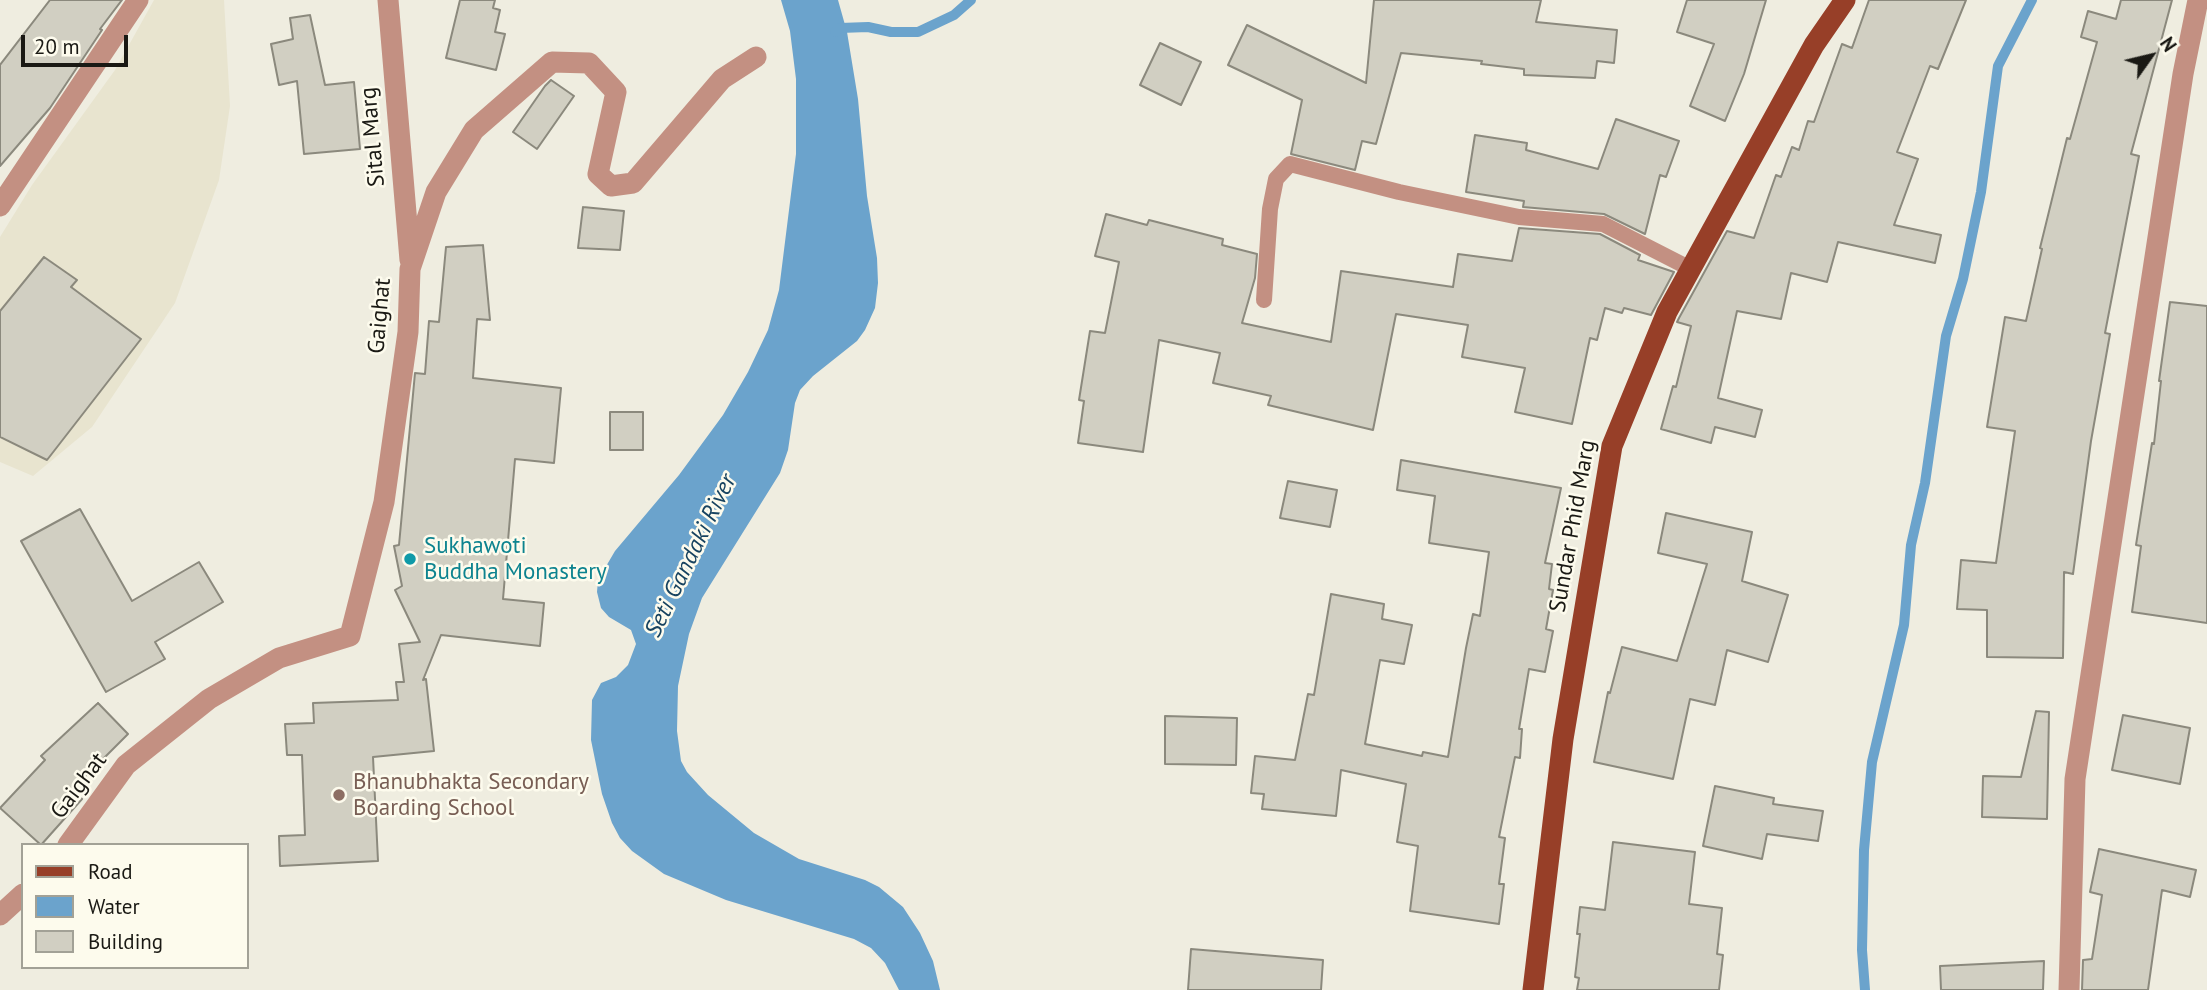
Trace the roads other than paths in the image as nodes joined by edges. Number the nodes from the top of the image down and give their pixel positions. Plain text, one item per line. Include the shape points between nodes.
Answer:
1 (138, 0) edge
2 (388, 0) edge
3 (1845, 0) edge
4 (2198, 0) edge
5 (756, 57) dead end
6 (0, 206) edge
7 (410, 269) junction
8 (1691, 269) junction
9 (1264, 300) dead end
10 (69, 843) edge
11 (21, 896) edge
12 (0, 915) edge
13 (1533, 990) edge
14 (2069, 990) edge

1 - 6 street
2 - 7 street, Sital Marg
3 - 8 main road, Sundar Phid Marg via 1814,45
4 - 14 street via 2075,779
5 - 7 street, Gaighat via 722,79 633,183 611,186 598,173 616,92 589,63 552,62 474,130 436,192
7 - 10 street, Gaighat via 408,332 384,502 350,636 279,658 209,699 127,765
8 - 9 lane via 1603,224 1519,216 1290,164 1276,179 1270,209
8 - 13 main road, Sundar Phid Marg via 1667,312 1612,446 1563,739
11 - 12 street

